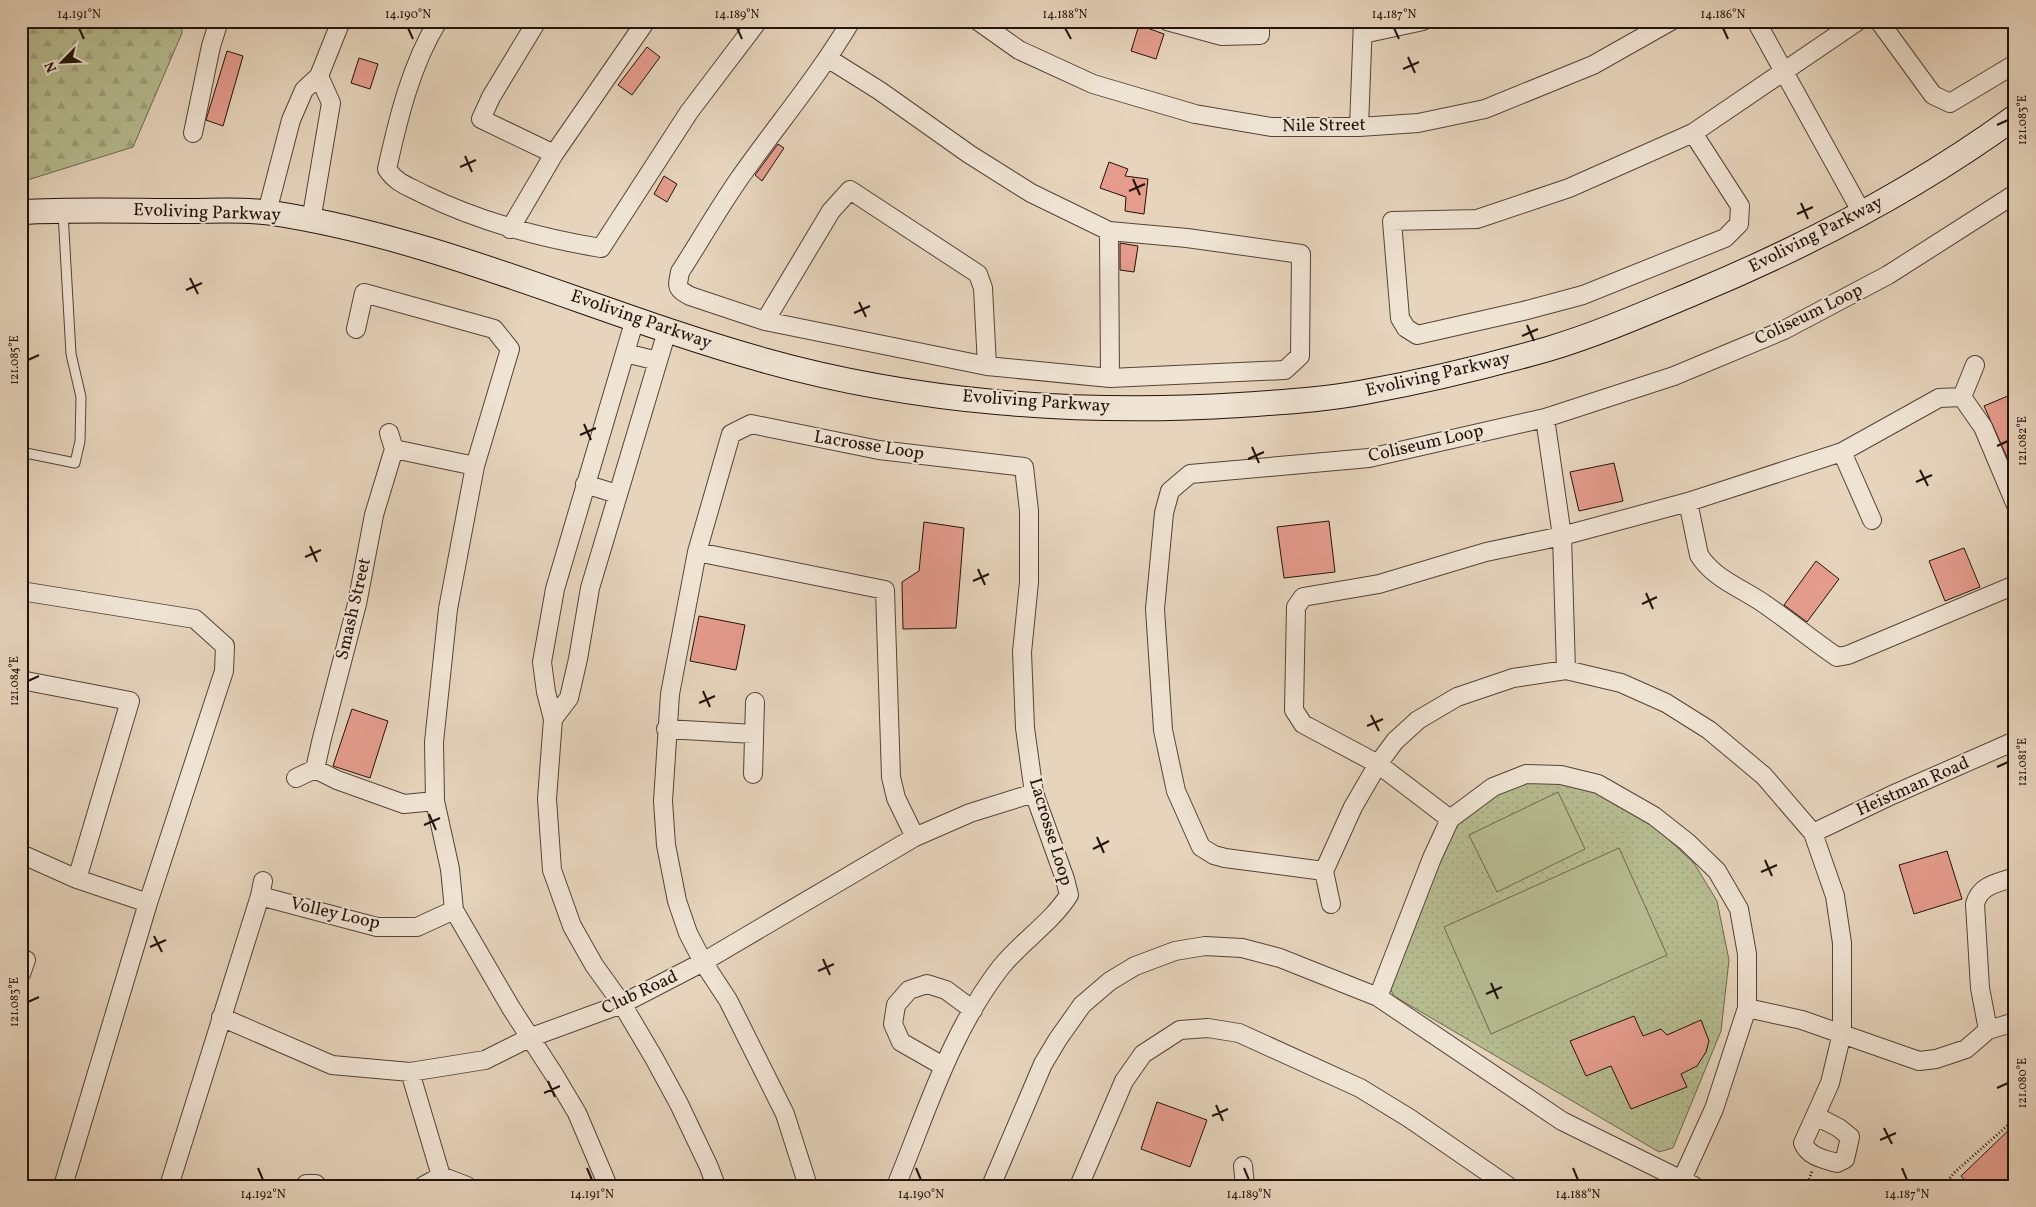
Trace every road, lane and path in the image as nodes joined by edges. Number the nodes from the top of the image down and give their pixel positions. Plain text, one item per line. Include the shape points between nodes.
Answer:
1 (218, 21) edge
2 (342, 21) edge
3 (438, 21) edge
4 (537, 21) edge
5 (646, 21) edge
6 (758, 21) edge
7 (851, 21) edge
8 (978, 21) edge
9 (1167, 21) edge
10 (1260, 21) edge
11 (1423, 21) edge
12 (1672, 21) edge
13 (1756, 21) edge
14 (1858, 21) edge
15 (1879, 21) edge
16 (1363, 28) edge
17 (829, 59) junction
18 (2015, 64) edge
19 (1784, 71) junction
20 (319, 76) junction
21 (2015, 118) edge
22 (1359, 127) junction
23 (193, 133) dead end
24 (1693, 133) junction
25 (554, 154) junction
26 (2015, 194) edge
27 (62, 210) junction
28 (21, 212) edge
29 (267, 212) junction
30 (1862, 213) junction
31 (311, 221) junction
32 (510, 229) junction
33 (1109, 231) junction
34 (635, 319) junction
35 (765, 321) junction
36 (356, 329) dead end
37 (667, 331) junction
38 (625, 353) junction
39 (658, 361) junction
40 (1975, 365) dead end
41 (987, 366) junction
42 (1110, 378) junction
43 (1962, 397) junction
44 (1545, 418) junction
45 (21, 452) edge
46 (1842, 452) junction
47 (476, 466) junction
48 (585, 484) junction
49 (618, 494) junction
50 (1688, 502) junction
51 (2015, 504) edge
52 (1872, 520) dead end
53 (1562, 536) junction
54 (697, 552) junction
55 (2015, 585) edge
56 (21, 590) edge
57 (1566, 670) junction
58 (21, 680) edge
59 (756, 702) dead end
60 (553, 719) junction
61 (666, 729) junction
62 (754, 734) junction
63 (2015, 741) edge
64 (1378, 764) junction
65 (315, 768) junction
66 (753, 774) dead end
67 (296, 778) dead end
68 (1034, 793) junction
69 (435, 801) junction
70 (1450, 819) junction
71 (1813, 834) junction
72 (915, 837) junction
73 (21, 854) edge
74 (1324, 872) junction
75 (2015, 878) edge
76 (77, 879) junction
77 (148, 904) junction
78 (1331, 904) dead end
79 (454, 910) junction
80 (21, 958) edge
81 (703, 962) junction
82 (21, 974) edge
83 (1378, 998) junction
84 (622, 1004) junction
85 (1748, 1008) junction
86 (973, 1010) junction
87 (221, 1017) junction
88 (2015, 1022) edge
89 (1988, 1030) junction
90 (1842, 1033) junction
91 (529, 1038) junction
92 (943, 1066) junction
93 (410, 1072) junction
94 (1816, 1116) dead end
95 (2015, 1119) edge
96 (1243, 1166) dead end
97 (441, 1176) junction
98 (1685, 1184) edge
99 (63, 1186) edge
100 (169, 1186) edge
101 (306, 1186) edge
102 (316, 1186) edge
103 (423, 1186) edge
104 (467, 1186) edge
105 (608, 1186) edge
106 (716, 1186) edge
107 (808, 1186) edge
108 (896, 1186) edge
109 (991, 1186) edge
110 (1080, 1186) edge
111 (1245, 1186) edge
112 (1508, 1186) edge
113 (1943, 1186) edge

1 - 23 street
2 - 20 street
3 - 32 street via 424,43 386,169 393,179 455,210
4 - 25 street via 481,119
5 - 25 street
6 - 32 street via 689,112 602,248
7 - 17 street
8 - 22 street, Nile Street via 1020,50 1093,84 1195,114 1271,127
9 - 10 street via 1222,36 1260,35
11 - 16 street
12 - 22 street, Nile Street via 1593,65 1485,109 1418,122
13 - 19 street
14 - 19 street
15 - 18 street via 1933,95 1950,103
16 - 22 street
17 - 33 street via 1031,193
17 - 35 street via 737,182 680,272 679,290
19 - 24 street
19 - 30 street
20 - 29 street via 304,90 291,120
20 - 31 street via 332,103
21 - 30 street, Evoliving Parkway via 1944,166
24 - 24 street via 1569,188 1476,220 1392,221 1400,318 1406,328 1417,335 1583,295 1725,238 1739,224 1740,206
25 - 32 street
26 - 44 street, Coliseum Loop via 1888,275 1784,330 1674,376
27 - 28 street, Evoliving Parkway
27 - 29 street, Evoliving Parkway
27 - 45 lane via 71,354 80,397 80,441 75,464
29 - 31 street, Evoliving Parkway
30 - 37 street, Evoliving Parkway via 1741,274 1552,348 1432,379 1324,398 1150,409 1018,404 887,388 826,376
31 - 34 street, Evoliving Parkway via 406,242
33 - 42 street
33 - 42 street via 1301,254 1300,356 1286,370
34 - 37 street, Evoliving Parkway
34 - 38 street
35 - 41 street
35 - 41 street via 831,211 850,190 978,274 983,288
36 - 47 street via 364,293 494,329 505,341 510,349
37 - 39 street
38 - 39 street
38 - 48 street
39 - 49 street
40 - 43 street
41 - 42 street
43 - 46 street via 1939,398
43 - 51 street via 1983,427
44 - 53 street
44 - 74 street, Coliseum Loop via 1370,458 1190,474 1170,491 1164,513 1156,608 1163,730 1176,791 1201,847 1214,855
46 - 50 street
46 - 52 street
47 - 65 street, Smash Street via 391,441 357,604
47 - 69 street via 448,609 434,742
48 - 49 street
48 - 60 street via 555,590 542,662
49 - 60 street via 590,588 569,698
50 - 53 street
50 - 55 street via 1703,562 1837,657 1848,656
53 - 57 street
53 - 64 street via 1486,552 1379,584 1303,597 1296,607 1294,710 1303,724
54 - 61 street, Lacrosse Loop
54 - 68 street, Lacrosse Loop via 731,434 751,424 878,450 1024,467 1029,512 1029,582 1022,652
54 - 72 street via 885,590 891,777 896,798
56 - 77 street via 195,619 224,646 224,671
57 - 64 street via 1513,678 1457,697 1418,720
57 - 71 street via 1621,683 1666,703 1709,730 1764,776
58 - 76 street via 130,701
59 - 62 street
60 - 84 street via 548,799 552,870 572,926 594,965
61 - 62 street
61 - 81 street, Lacrosse Loop via 663,801 666,845 677,901
62 - 66 street
63 - 71 street, Heistman Road
64 - 70 street
64 - 74 street via 1353,807
65 - 67 street
65 - 69 street via 337,780 404,804
68 - 72 street, Club Road via 970,813
68 - 86 street, Lacrosse Loop via 1069,895 1059,910 1002,966
69 - 79 street via 450,869
70 - 83 street
70 - 85 street via 1493,787 1526,774 1561,775 1598,784 1654,816 1717,871 1739,909 1748,954
71 - 90 street via 1835,896 1841,934
72 - 81 street, Club Road
73 - 76 street
74 - 78 street
75 - 89 street via 1984,888 1974,904 1980,988
76 - 77 street
77 - 99 street
79 - 87 street, Volley Loop via 417,927 377,927 262,889
79 - 91 street
80 - 82 street via 26,960
81 - 84 street, Club Road
81 - 107 street, Lacrosse Loop via 732,1007 785,1114
83 - 98 street via 1562,1121
83 - 109 street via 1280,958 1242,948 1206,946 1175,951 1135,966 1110,981 1082,1005 1058,1039 1032,1089
84 - 91 street, Club Road
84 - 106 street via 679,1104
85 - 90 street
85 - 98 street
86 - 92 street, Lacrosse Loop
86 - 92 street via 946,990 927,984 909,990 896,1005 893,1024 901,1042
87 - 93 street, Club Road via 332,1065
87 - 100 street, Volley Loop
88 - 89 street
89 - 90 street via 1966,1049 1919,1061
90 - 94 street via 1830,1083
91 - 93 street, Club Road via 485,1060
91 - 105 street via 577,1113
92 - 108 street, Lacrosse Loop
93 - 97 street
95 - 113 path
96 - 111 street
97 - 103 street
97 - 104 street
101 - 102 street
110 - 112 street via 1124,1081 1144,1054 1180,1030 1208,1028 1239,1032 1360,1088

